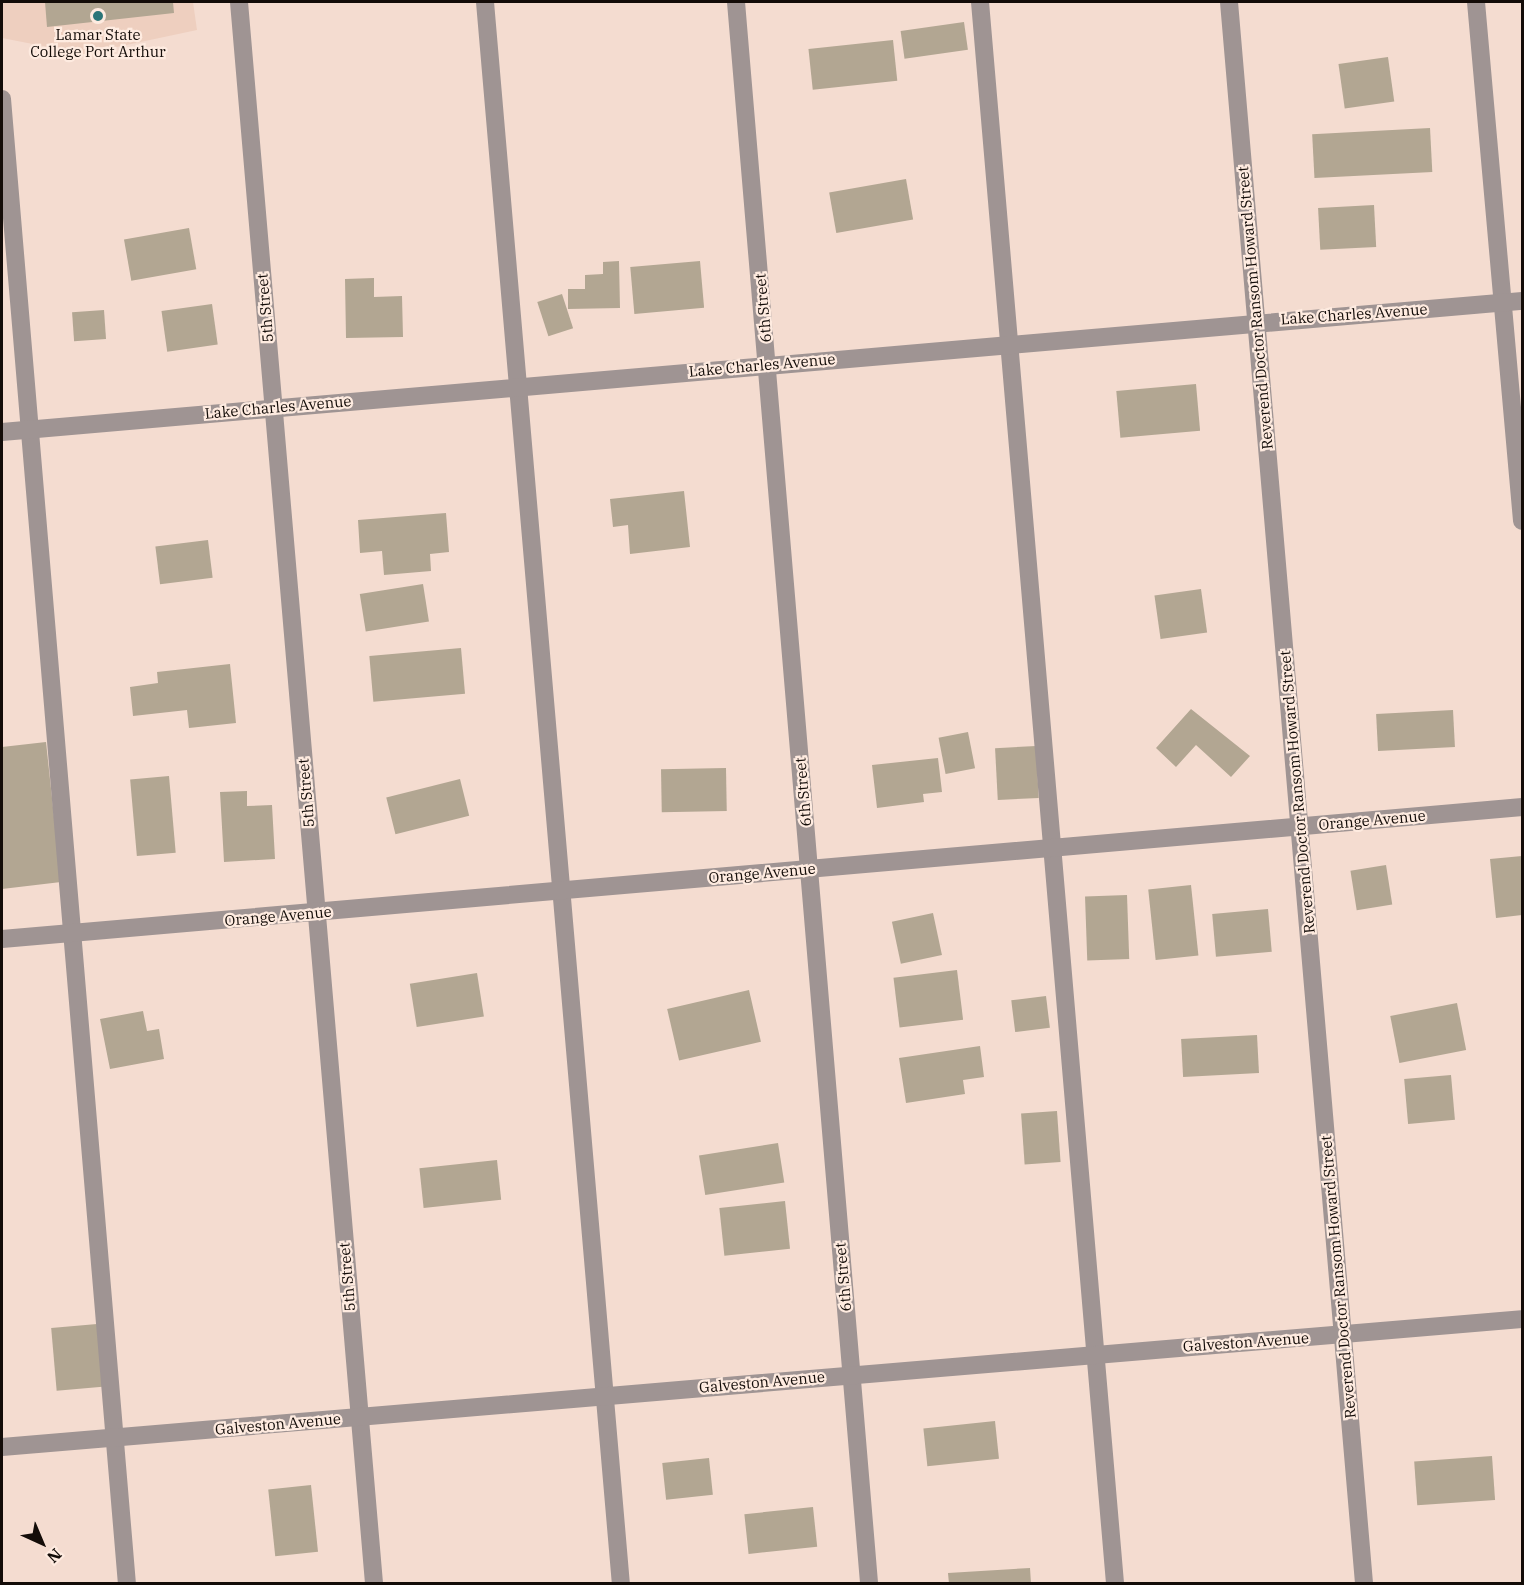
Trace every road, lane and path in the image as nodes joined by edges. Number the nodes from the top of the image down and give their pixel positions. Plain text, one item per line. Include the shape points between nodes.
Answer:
1 (239, 2) edge
2 (486, 2) edge
3 (736, 2) edge
4 (980, 2) edge
5 (1229, 2) edge
6 (1476, 2) edge
7 (2, 99) edge
8 (1522, 301) edge
9 (1503, 303) junction
10 (1256, 322) junction
11 (1011, 343) junction
12 (768, 365) junction
13 (519, 386) junction
14 (274, 407) junction
15 (28, 429) junction
16 (2, 432) edge
17 (1522, 522) edge
18 (1522, 807) edge
19 (1300, 825) junction
20 (1056, 847) junction
21 (809, 868) junction
22 (561, 891) junction
23 (316, 913) junction
24 (72, 933) junction
25 (2, 939) edge
26 (1522, 1319) edge
27 (1343, 1334) junction
28 (1096, 1353) junction
29 (851, 1375) junction
30 (606, 1396) junction
31 (359, 1416) junction
32 (114, 1438) junction
33 (2, 1448) edge
34 (127, 1584) edge
35 (374, 1584) edge
36 (621, 1584) edge
37 (868, 1584) edge
38 (1115, 1584) edge
39 (1364, 1584) edge

1 - 14 street, 5th Street
2 - 13 street
3 - 12 street, 6th Street
4 - 11 street
5 - 10 street, Reverend Doctor Ransom Howard Street
6 - 9 street
7 - 15 street
8 - 9 street, Lake Charles Avenue
9 - 10 street, Lake Charles Avenue
9 - 17 street
10 - 11 street, Lake Charles Avenue
10 - 19 street, Reverend Doctor Ransom Howard Street
11 - 12 street, Lake Charles Avenue
11 - 20 street
12 - 13 street, Lake Charles Avenue
12 - 21 street, 6th Street
13 - 14 street, Lake Charles Avenue
13 - 22 street
14 - 15 street, Lake Charles Avenue
14 - 23 street, 5th Street
15 - 16 street, Lake Charles Avenue
15 - 24 street
18 - 19 street, Orange Avenue
19 - 20 street, Orange Avenue
19 - 27 street, Reverend Doctor Ransom Howard Street
20 - 21 street, Orange Avenue
20 - 28 street
21 - 22 street, Orange Avenue
21 - 29 street, 6th Street
22 - 23 street, Orange Avenue
22 - 30 street
23 - 24 street, Orange Avenue
23 - 31 street, 5th Street
24 - 25 street, Orange Avenue
24 - 32 street
26 - 27 street, Galveston Avenue
27 - 28 street, Galveston Avenue
27 - 39 street, Reverend Doctor Ransom Howard Street
28 - 29 street, Galveston Avenue
28 - 38 street
29 - 30 street, Galveston Avenue
29 - 37 street, 6th Street
30 - 31 street, Galveston Avenue
30 - 36 street
31 - 32 street, Galveston Avenue
31 - 35 street, 5th Street
32 - 33 street, Galveston Avenue
32 - 34 street

